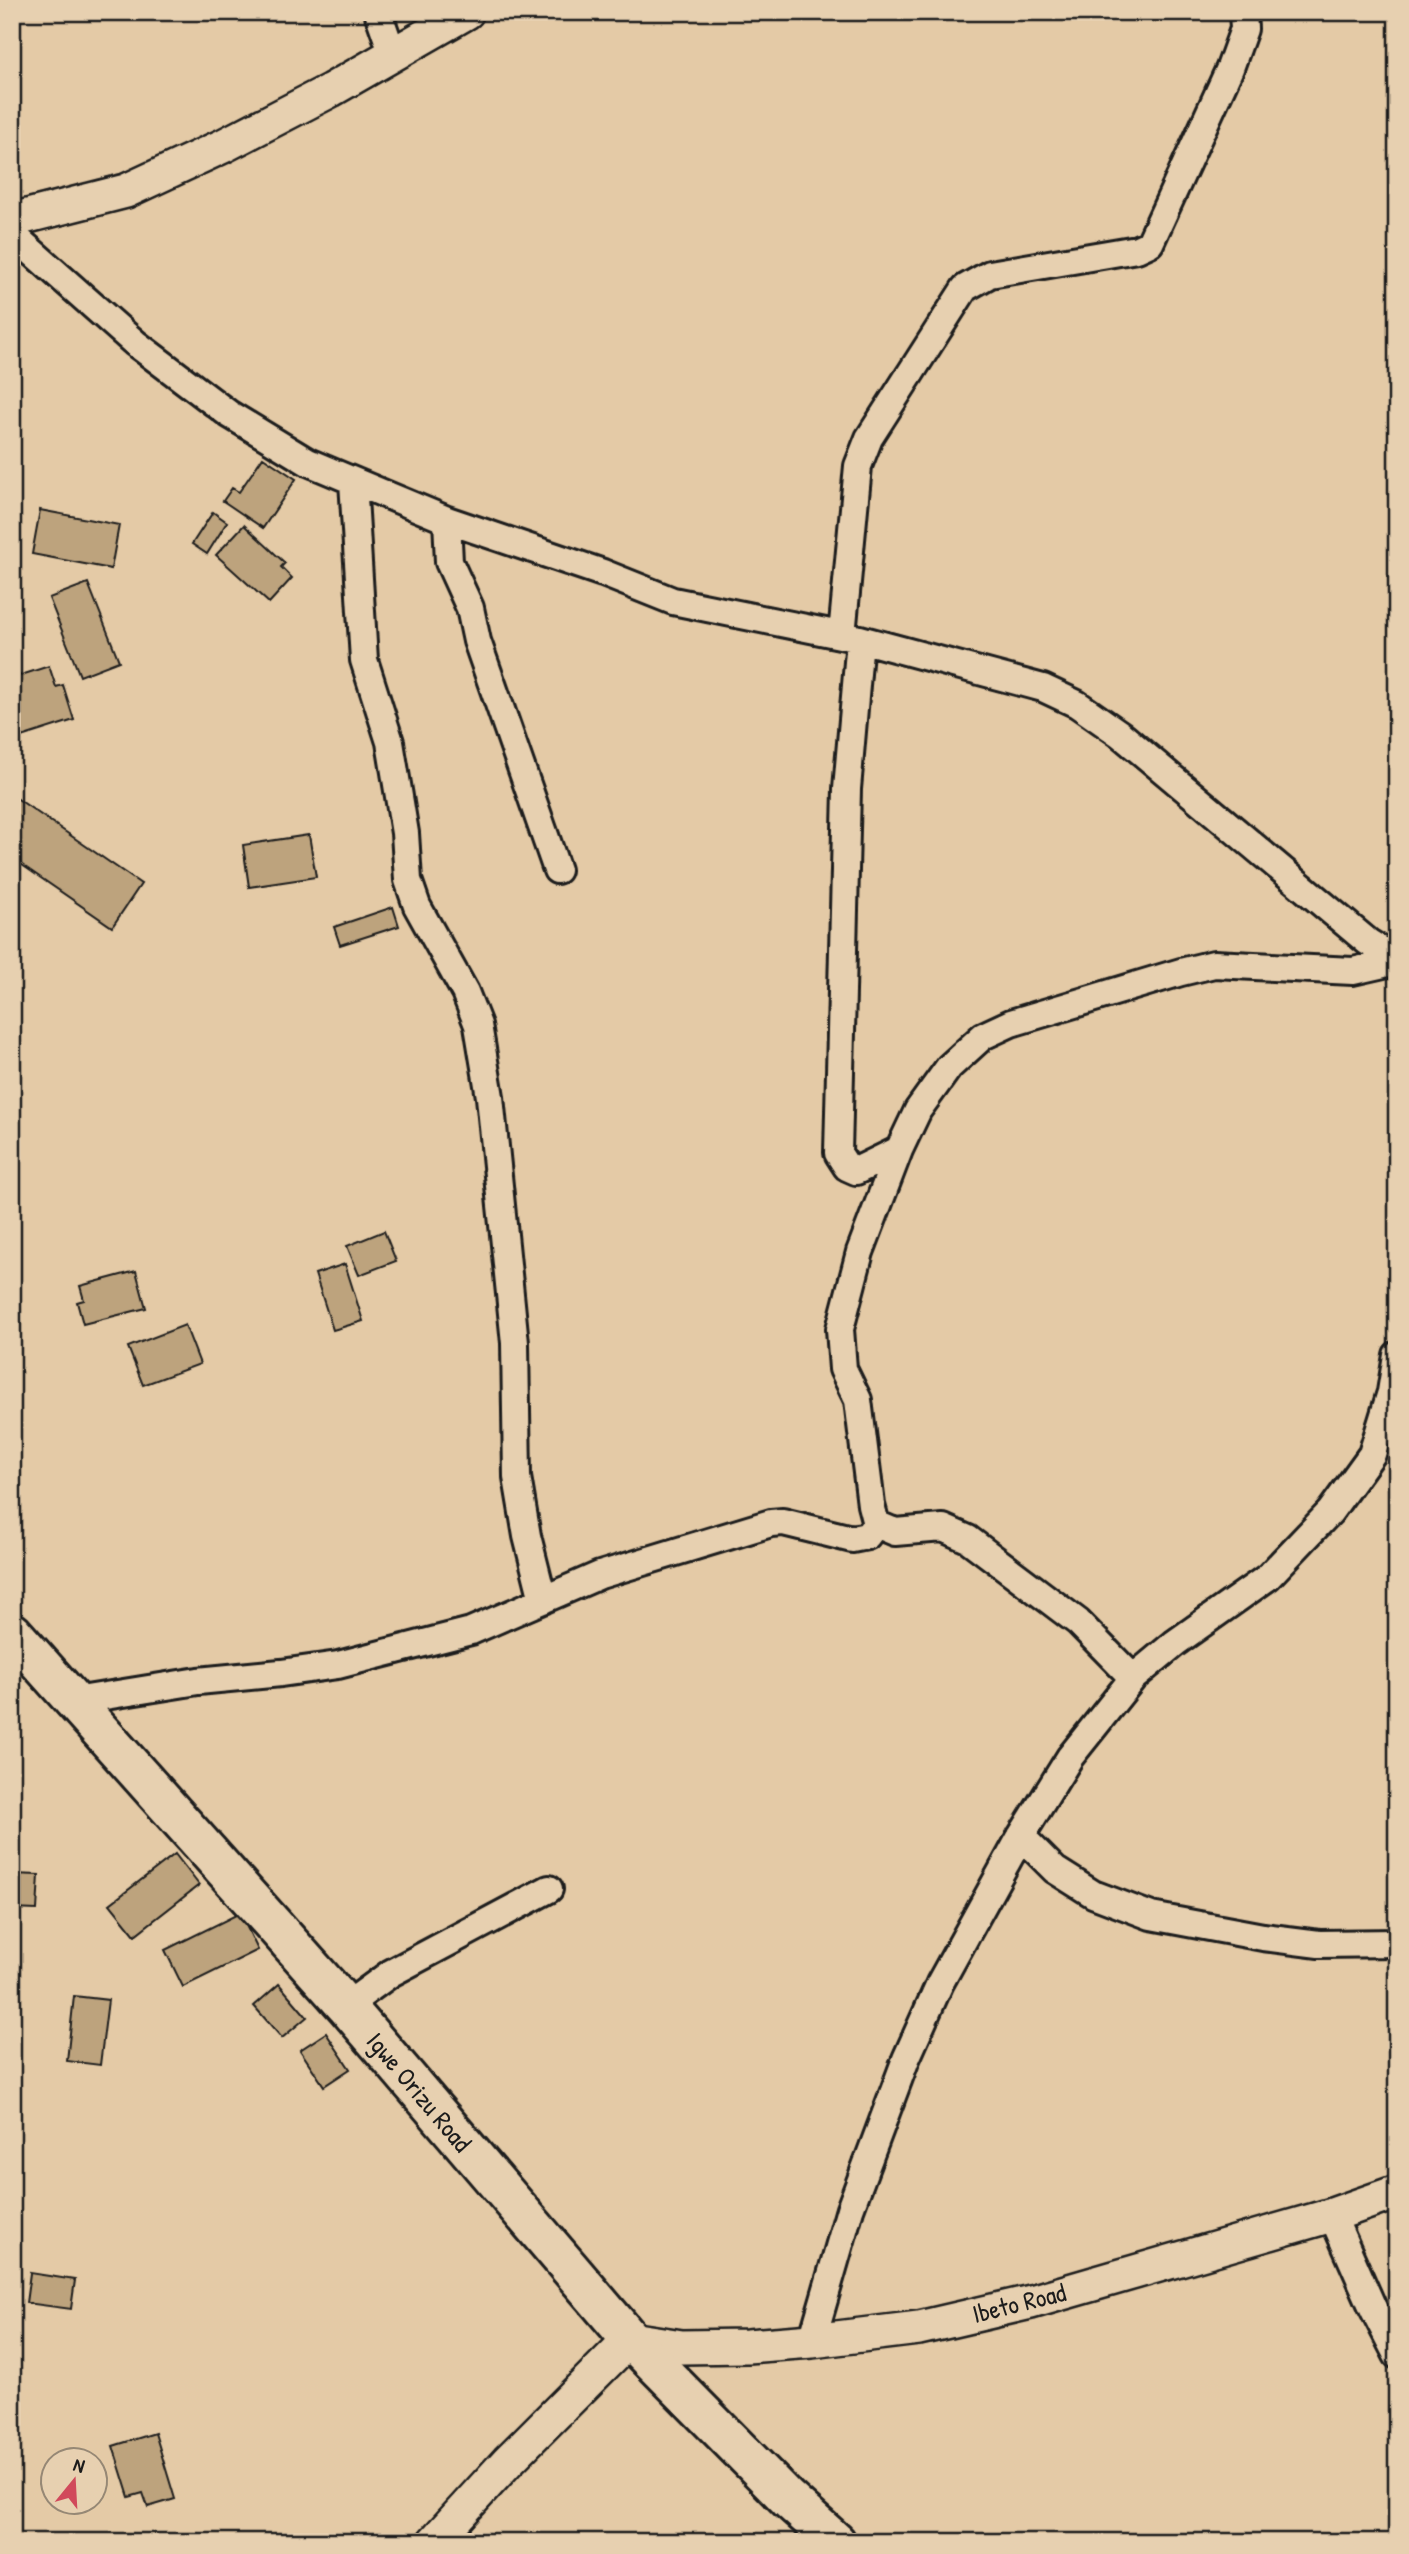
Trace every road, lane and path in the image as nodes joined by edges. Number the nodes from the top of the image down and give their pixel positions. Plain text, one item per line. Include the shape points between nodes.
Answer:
1 (378, 12) edge
2 (467, 12) edge
3 (1243, 12) edge
4 (393, 55) junction
5 (12, 220) edge
6 (12, 234) edge
7 (353, 481) junction
8 (447, 520) junction
9 (851, 637) junction
10 (557, 870) dead end
11 (1397, 960) edge
12 (899, 1150) junction
13 (1397, 1355) edge
14 (876, 1524) junction
15 (543, 1600) junction
16 (12, 1632) edge
17 (1133, 1678) junction
18 (74, 1701) junction
19 (1021, 1836) junction
20 (550, 1889) dead end
21 (1397, 1943) edge
22 (346, 2006) junction
23 (1397, 2192) edge
24 (1332, 2215) junction
25 (630, 2339) junction
26 (812, 2341) junction
27 (1397, 2355) edge
28 (834, 2541) edge
29 (433, 2542) edge

1 - 4 street
2 - 4 street
3 - 9 street via 1244,29 1230,68 1150,243 990,274 965,288 941,323 869,438 858,466
4 - 5 street via 126,191
6 - 7 street via 135,343 229,414 308,462
7 - 8 street
7 - 15 street via 364,660 390,742 408,880 478,1025 490,1097 515,1343 517,1477
8 - 9 street via 673,601
8 - 10 street via 449,562 470,608
9 - 11 street via 1043,688 1077,704 1120,734 1368,943
9 - 12 street via 838,1153 846,1167 856,1171
11 - 12 street via 1353,971 1214,964 1011,1023 984,1035 949,1067 918,1110
12 - 14 street via 860,1252 840,1329 843,1369 858,1400
13 - 17 street via 1372,1454 1331,1512 1268,1577
14 - 15 street via 867,1536 852,1539 771,1523 600,1575
14 - 17 street via 895,1532 943,1528 968,1539 1078,1622
15 - 18 street via 471,1631 338,1665
16 - 18 main road, Igwe Orizu Road
17 - 19 street via 1070,1757
18 - 22 main road, Igwe Orizu Road
19 - 21 street via 1055,1870 1093,1894 1151,1916 1319,1944
19 - 26 street via 940,1983 906,2059 850,2209
20 - 22 street via 391,1973
22 - 25 main road, Igwe Orizu Road
23 - 24 street, Ibeto Road
24 - 26 street, Ibeto Road via 1031,2302 919,2328
24 - 27 street
25 - 26 street, Ibeto Road via 682,2347
25 - 28 main road, Igwe Orizu Road
25 - 29 street

